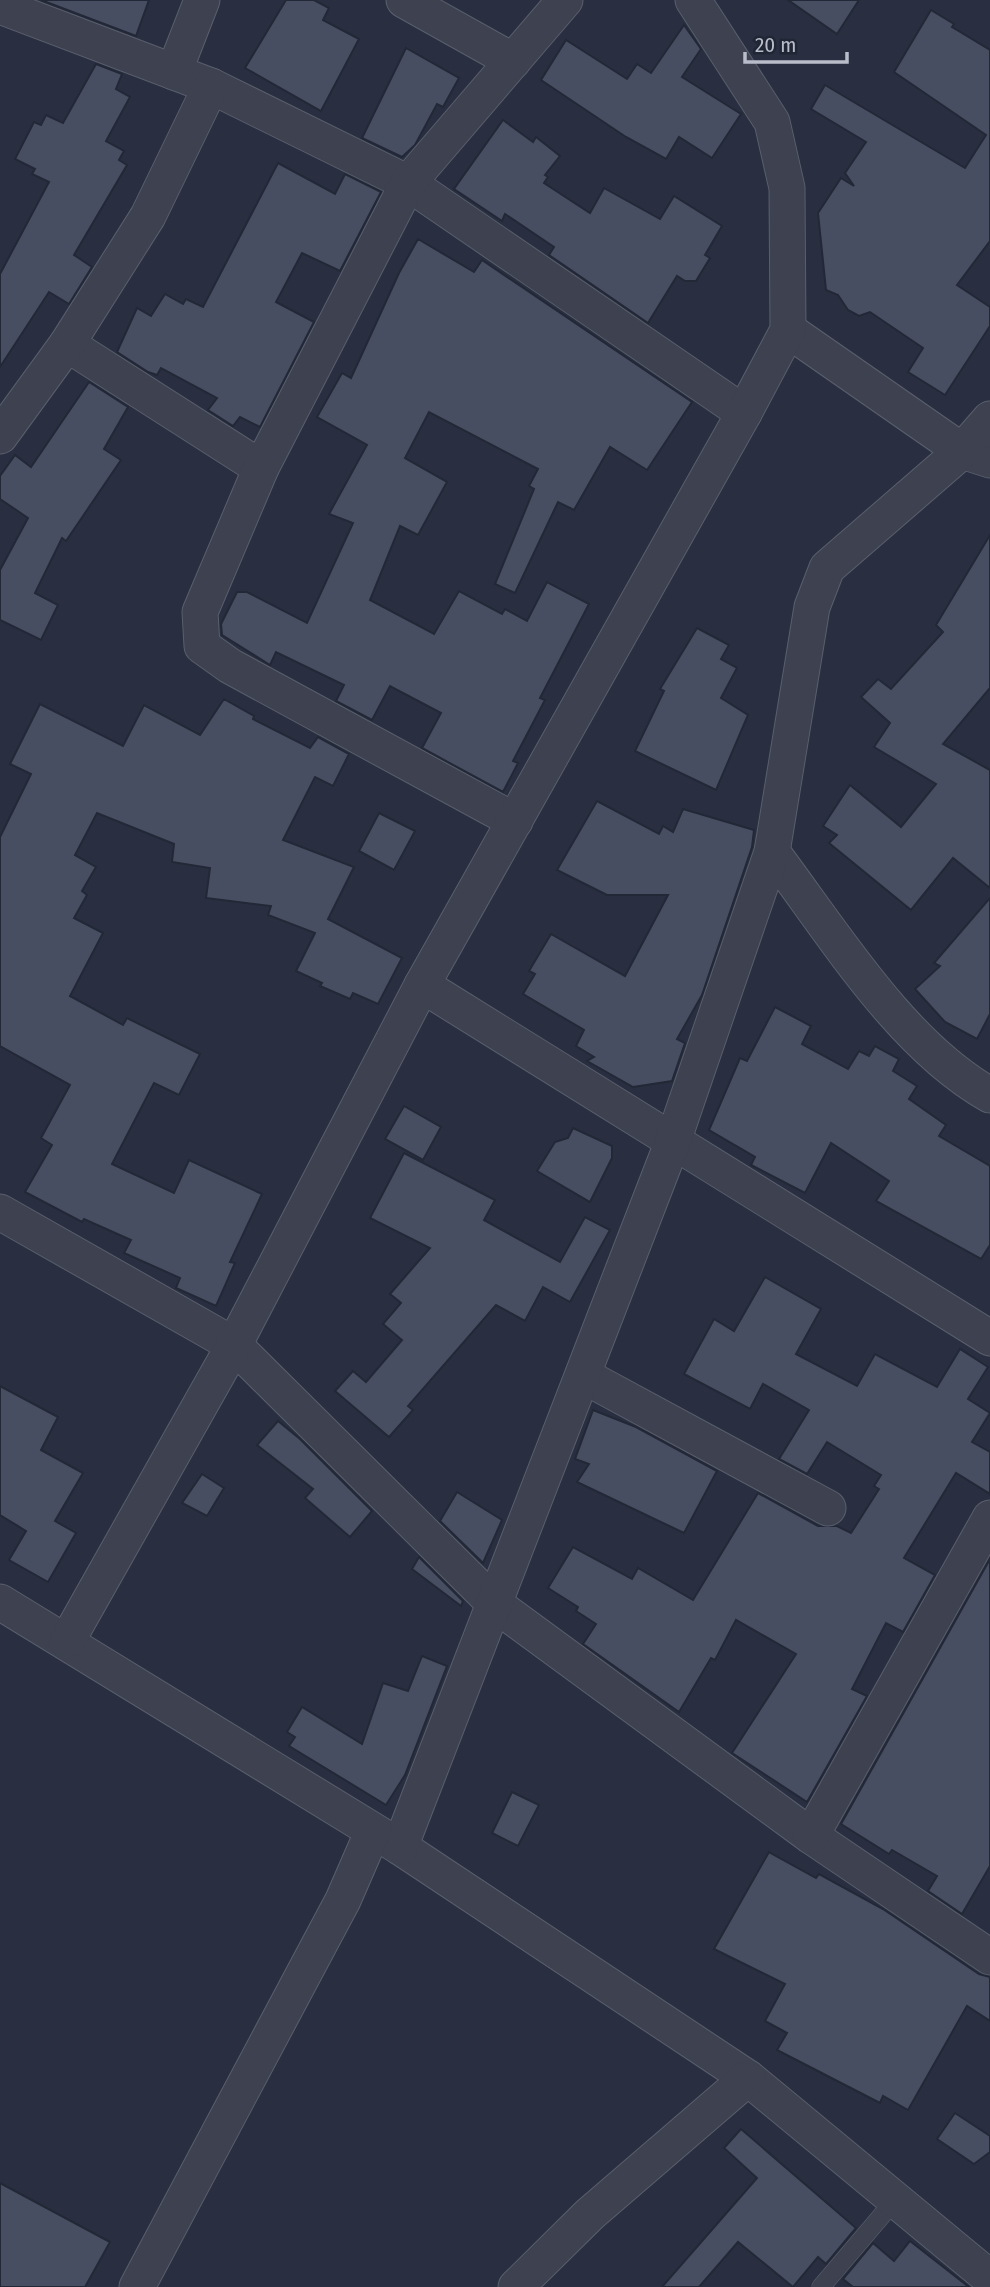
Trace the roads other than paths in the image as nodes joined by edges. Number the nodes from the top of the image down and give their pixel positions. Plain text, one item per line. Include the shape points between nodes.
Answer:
1 (202, 0) edge
2 (404, 0) edge
3 (565, 0) edge
4 (693, 0) edge
5 (0, 6) edge
6 (513, 61) junction
7 (174, 72) junction
8 (211, 86) junction
9 (408, 183) junction
10 (788, 330) junction
11 (66, 344) junction
12 (744, 413) junction
13 (990, 419) edge
14 (0, 436) edge
15 (976, 456) edge
16 (261, 468) junction
17 (515, 821) junction
18 (772, 852) junction
19 (422, 985) junction
20 (987, 1085) edge
21 (673, 1141) junction
22 (0, 1212) edge
23 (990, 1338) edge
24 (234, 1345) junction
25 (584, 1376) junction
26 (828, 1508) dead end
27 (990, 1518) edge
28 (0, 1602) edge
29 (496, 1605) junction
30 (67, 1641) junction
31 (811, 1836) junction
32 (386, 1839) junction
33 (990, 1957) edge
34 (748, 2078) junction
35 (895, 2200) junction
36 (990, 2278) edge
37 (137, 2287) edge
38 (516, 2287) edge
39 (821, 2287) edge

1 - 7 street
2 - 6 street
3 - 6 street
4 - 10 street via 772,122 787,188
5 - 7 street
6 - 9 street
7 - 8 street
8 - 9 street
8 - 11 street via 148,216
9 - 12 street
9 - 16 street
10 - 12 street
10 - 15 street
11 - 14 street
11 - 16 street
12 - 17 street
13 - 15 street
15 - 18 street via 827,568 812,607
16 - 17 street via 200,612 202,646 230,666
17 - 19 street
18 - 20 street via 898,1018 935,1055
18 - 21 street
19 - 21 street
19 - 24 street
21 - 23 street
21 - 25 street
22 - 24 street
24 - 29 street
24 - 30 street
25 - 26 street
25 - 29 street
27 - 31 street
28 - 30 street
29 - 31 street
29 - 32 street
30 - 32 street
31 - 33 street
32 - 34 street
32 - 37 street via 344,1900
34 - 35 street
34 - 38 street via 590,2214
35 - 36 street
35 - 39 lane

